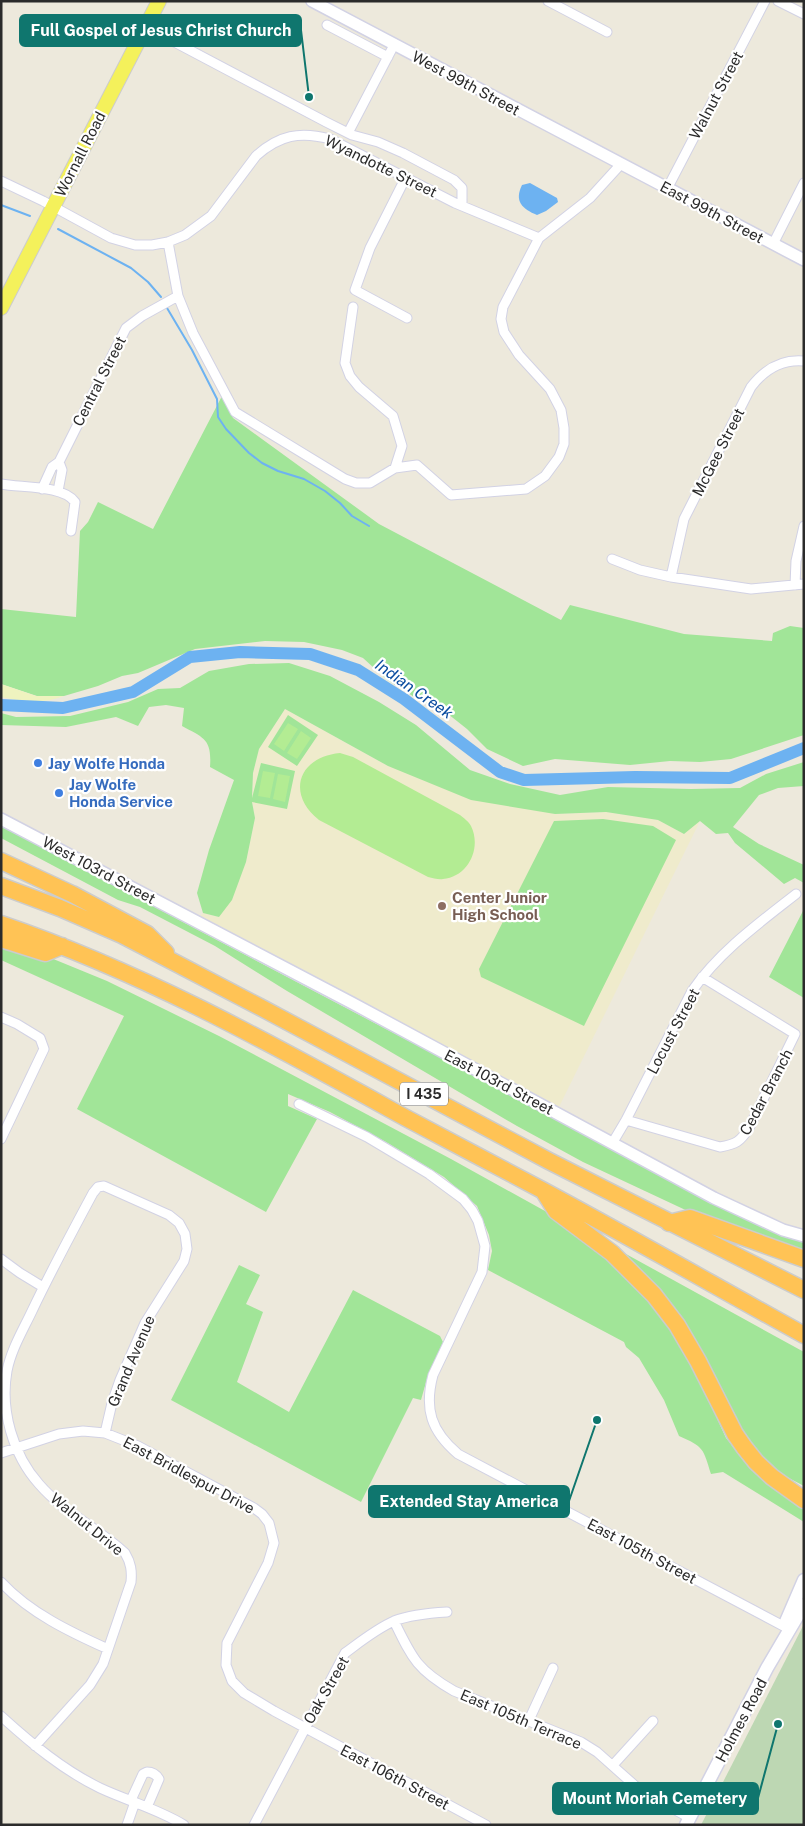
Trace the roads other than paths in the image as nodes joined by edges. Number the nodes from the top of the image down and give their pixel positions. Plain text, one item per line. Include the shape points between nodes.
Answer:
1 (159, 1) edge
2 (312, 1) edge
3 (548, 1) edge
4 (765, 1) edge
5 (778, 1) edge
6 (804, 14) edge
7 (327, 25) dead end
8 (146, 27) junction
9 (607, 32) dead end
10 (394, 45) junction
11 (388, 57) junction
12 (348, 133) junction
13 (618, 168) junction
14 (406, 177) junction
15 (1, 181) edge
16 (804, 184) edge
17 (667, 189) junction
18 (462, 205) junction
19 (53, 206) junction
20 (539, 238) junction
21 (168, 242) junction
22 (773, 244) junction
23 (804, 260) edge
24 (178, 296) junction
25 (3, 301) edge
26 (354, 307) dead end
27 (407, 318) dead end
28 (804, 361) edge
29 (59, 462) junction
30 (396, 468) junction
31 (1, 484) edge
32 (42, 490) junction
33 (58, 491) junction
34 (804, 526) edge
35 (71, 531) dead end
36 (612, 559) dead end
37 (671, 576) junction
38 (799, 584) edge
39 (1, 819) edge
40 (1, 860) edge
41 (1, 886) edge
42 (796, 894) dead end
43 (197, 922) joint
44 (1, 924) edge
45 (1, 938) edge
46 (62, 946) junction
47 (178, 965) junction
48 (702, 977) junction
49 (1, 1017) edge
50 (299, 1104) dead end
51 (626, 1120) junction
52 (1, 1139) edge
53 (613, 1142) junction
54 (542, 1190) junction
55 (669, 1223) junction
56 (804, 1236) edge
57 (186, 1239) joint
58 (804, 1259) edge
59 (1, 1260) edge
60 (43, 1287) junction
61 (804, 1290) edge
62 (804, 1335) edge
63 (105, 1433) junction
64 (16, 1447) junction
65 (1, 1453) edge
66 (797, 1492) edge
67 (804, 1500) edge
68 (804, 1580) edge
69 (1, 1582) edge
70 (804, 1605) edge
71 (447, 1612) dead end
72 (394, 1621) junction
73 (787, 1627) junction
74 (108, 1649) junction
75 (553, 1668) dead end
76 (1, 1716) edge
77 (530, 1720) junction
78 (653, 1721) dead end
79 (304, 1728) junction
80 (35, 1746) junction
81 (613, 1765) junction
82 (133, 1801) junction
83 (147, 1807) junction
84 (688, 1822) edge
85 (127, 1825) edge
86 (184, 1825) edge
87 (254, 1825) edge
88 (486, 1825) edge

1 - 8 main road, Wornall Road
2 - 10 street, West 99th Street
3 - 9 street
4 - 17 street, Walnut Street
5 - 6 street
7 - 11 street
8 - 12 street
8 - 19 main road, Wornall Road
10 - 11 street
10 - 13 street, West 99th Street
11 - 12 street
12 - 18 street via 403,153 454,180 462,188
13 - 17 street, East 99th Street
13 - 20 street via 590,198
14 - 18 street, Wyandotte Street
14 - 21 street, Wyandotte Street via 330,139 312,134 291,136 256,156 211,216
14 - 27 street via 370,248 355,290
15 - 19 street
16 - 22 street
17 - 22 street, East 99th Street
18 - 20 street, Wyandotte Street
19 - 21 street via 111,238 135,245
19 - 25 main road, Wornall Road
20 - 30 street via 503,307 501,319 504,332 520,356 550,389 561,410 564,444 559,457 546,476 526,489 451,495 417,465
21 - 24 street
22 - 23 street, East 99th Street
24 - 29 street, Central Street via 126,328
24 - 30 street via 235,412 356,483 370,483
26 - 30 street via 345,363 359,387 393,416 402,446
28 - 37 street, McGee Street via 774,366 751,387 684,520
29 - 32 street, Central Street via 52,467
29 - 33 street, Central Street via 62,470
31 - 32 street
32 - 33 street
33 - 35 street via 71,496 75,502
34 - 38 street via 796,561
36 - 37 street via 640,570
37 - 38 street via 751,588
39 - 43 street, West 103rd Street
40 - 47 highway via 147,934
41 - 47 highway, I 435 via 91,921
42 - 48 street, Locust Street via 716,961
43 - 53 street, East 103rd Street
44 - 46 highway, I 435
45 - 46 highway via 44,953
46 - 54 highway, I 435 via 165,992
47 - 55 highway, I 435
48 - 51 street, Locust Street
48 - 51 street, Cedar Branch via 795,1034 749,1128 734,1145 720,1147
49 - 52 street via 40,1038 44,1049
50 - 73 street, East 105th Street via 367,1137 429,1174 458,1195 478,1221 484,1260 478,1282 432,1375 429,1389 432,1421 447,1444 458,1454
51 - 53 street, Locust Street
53 - 56 street, East 103rd Street via 714,1198 783,1230
54 - 62 highway, I 435
54 - 66 highway via 556,1211 612,1253 654,1295 677,1325 744,1447 772,1477
55 - 58 highway via 690,1218
55 - 61 highway, I 435
57 - 60 street, Walnut Drive via 179,1223 169,1215 109,1187 100,1186 93,1193
57 - 63 street, Grand Avenue via 184,1261 145,1323 117,1388
59 - 60 street
60 - 64 street, Walnut Drive via 6,1372 6,1412
63 - 64 street, East Bridlespur Drive via 59,1434
63 - 79 street, East Bridlespur Drive via 138,1446 262,1514 274,1543 268,1562 227,1643 226,1665 232,1681 244,1693
64 - 65 street, East Bridlespur Drive
64 - 74 street, Walnut Drive via 24,1464 56,1502 119,1548 129,1560 131,1582
66 - 67 highway
68 - 73 main road, Holmes Road
69 - 74 street via 30,1606 72,1633
70 - 73 main road, Holmes Road
71 - 72 street, Oak Street
72 - 77 street, East 105th Terrace via 410,1655 435,1680 454,1691
72 - 79 street, Oak Street via 345,1654
73 - 84 main road, Holmes Road
74 - 80 street, Walnut Drive via 90,1685
75 - 77 street
76 - 80 street
77 - 81 street, East 105th Terrace via 580,1742
78 - 81 street
79 - 87 street, Oak Street
79 - 88 street, East 106th Street
80 - 82 street via 61,1766 100,1788
81 - 84 street, East 105th Terrace via 641,1791
82 - 83 street
82 - 83 street via 143,1774 151,1772 159,1779
82 - 85 street
83 - 86 street

